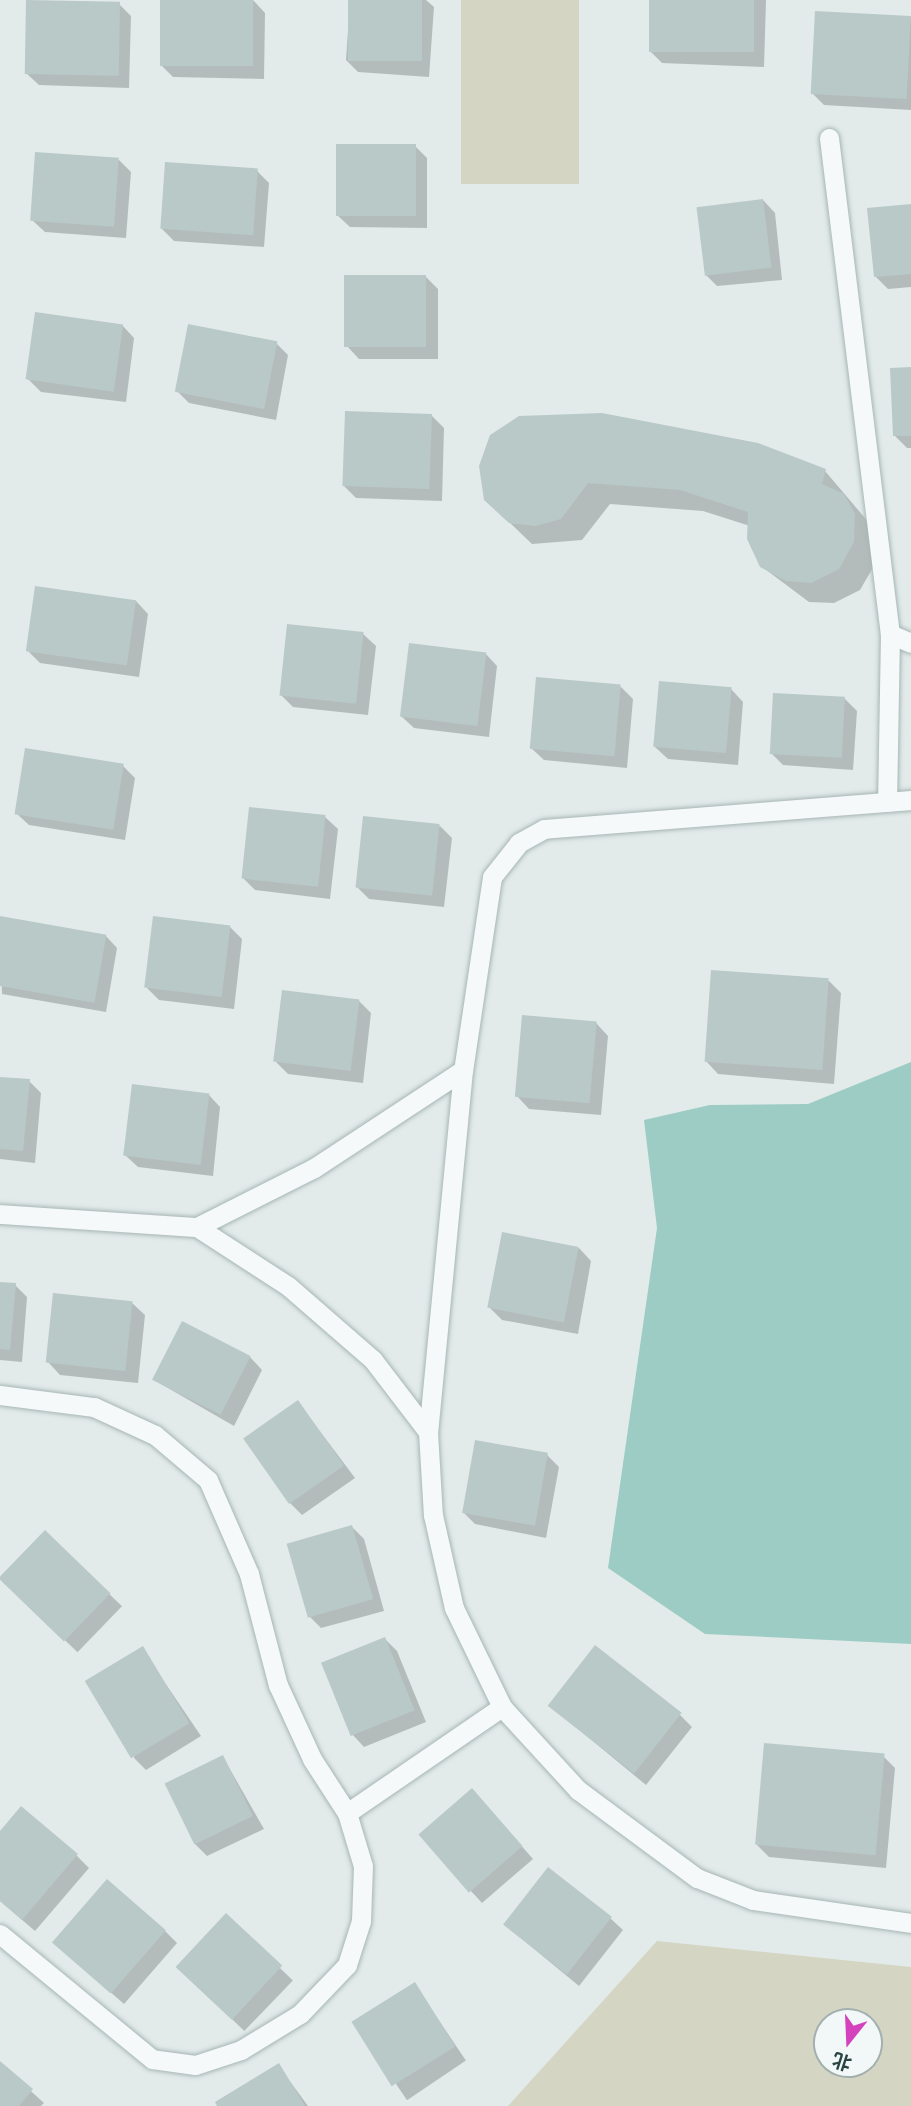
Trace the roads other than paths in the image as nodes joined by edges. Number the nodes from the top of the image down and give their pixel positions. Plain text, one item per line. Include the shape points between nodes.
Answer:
1 (829, 138) dead end
2 (890, 634) junction
3 (911, 643) edge
4 (911, 800) edge
5 (887, 802) junction
6 (463, 1070) junction
7 (0, 1214) edge
8 (197, 1227) junction
9 (0, 1395) edge
10 (428, 1432) junction
11 (502, 1707) junction
12 (347, 1813) junction
13 (911, 1923) edge
14 (0, 1934) edge

1 - 2 lane
2 - 3 lane
2 - 5 lane
4 - 5 lane
5 - 6 lane via 544,829 519,844 492,877
6 - 8 lane via 314,1168
6 - 10 lane
7 - 8 lane
8 - 10 lane via 288,1286 373,1360
9 - 12 lane via 94,1407 155,1435 208,1480 249,1574 278,1685 312,1759
10 - 11 lane via 433,1515 454,1608
11 - 12 lane
11 - 13 lane via 578,1790 697,1878 753,1900
12 - 14 lane via 363,1866 362,1922 347,1965 300,2014 241,2050 195,2065 152,2059

